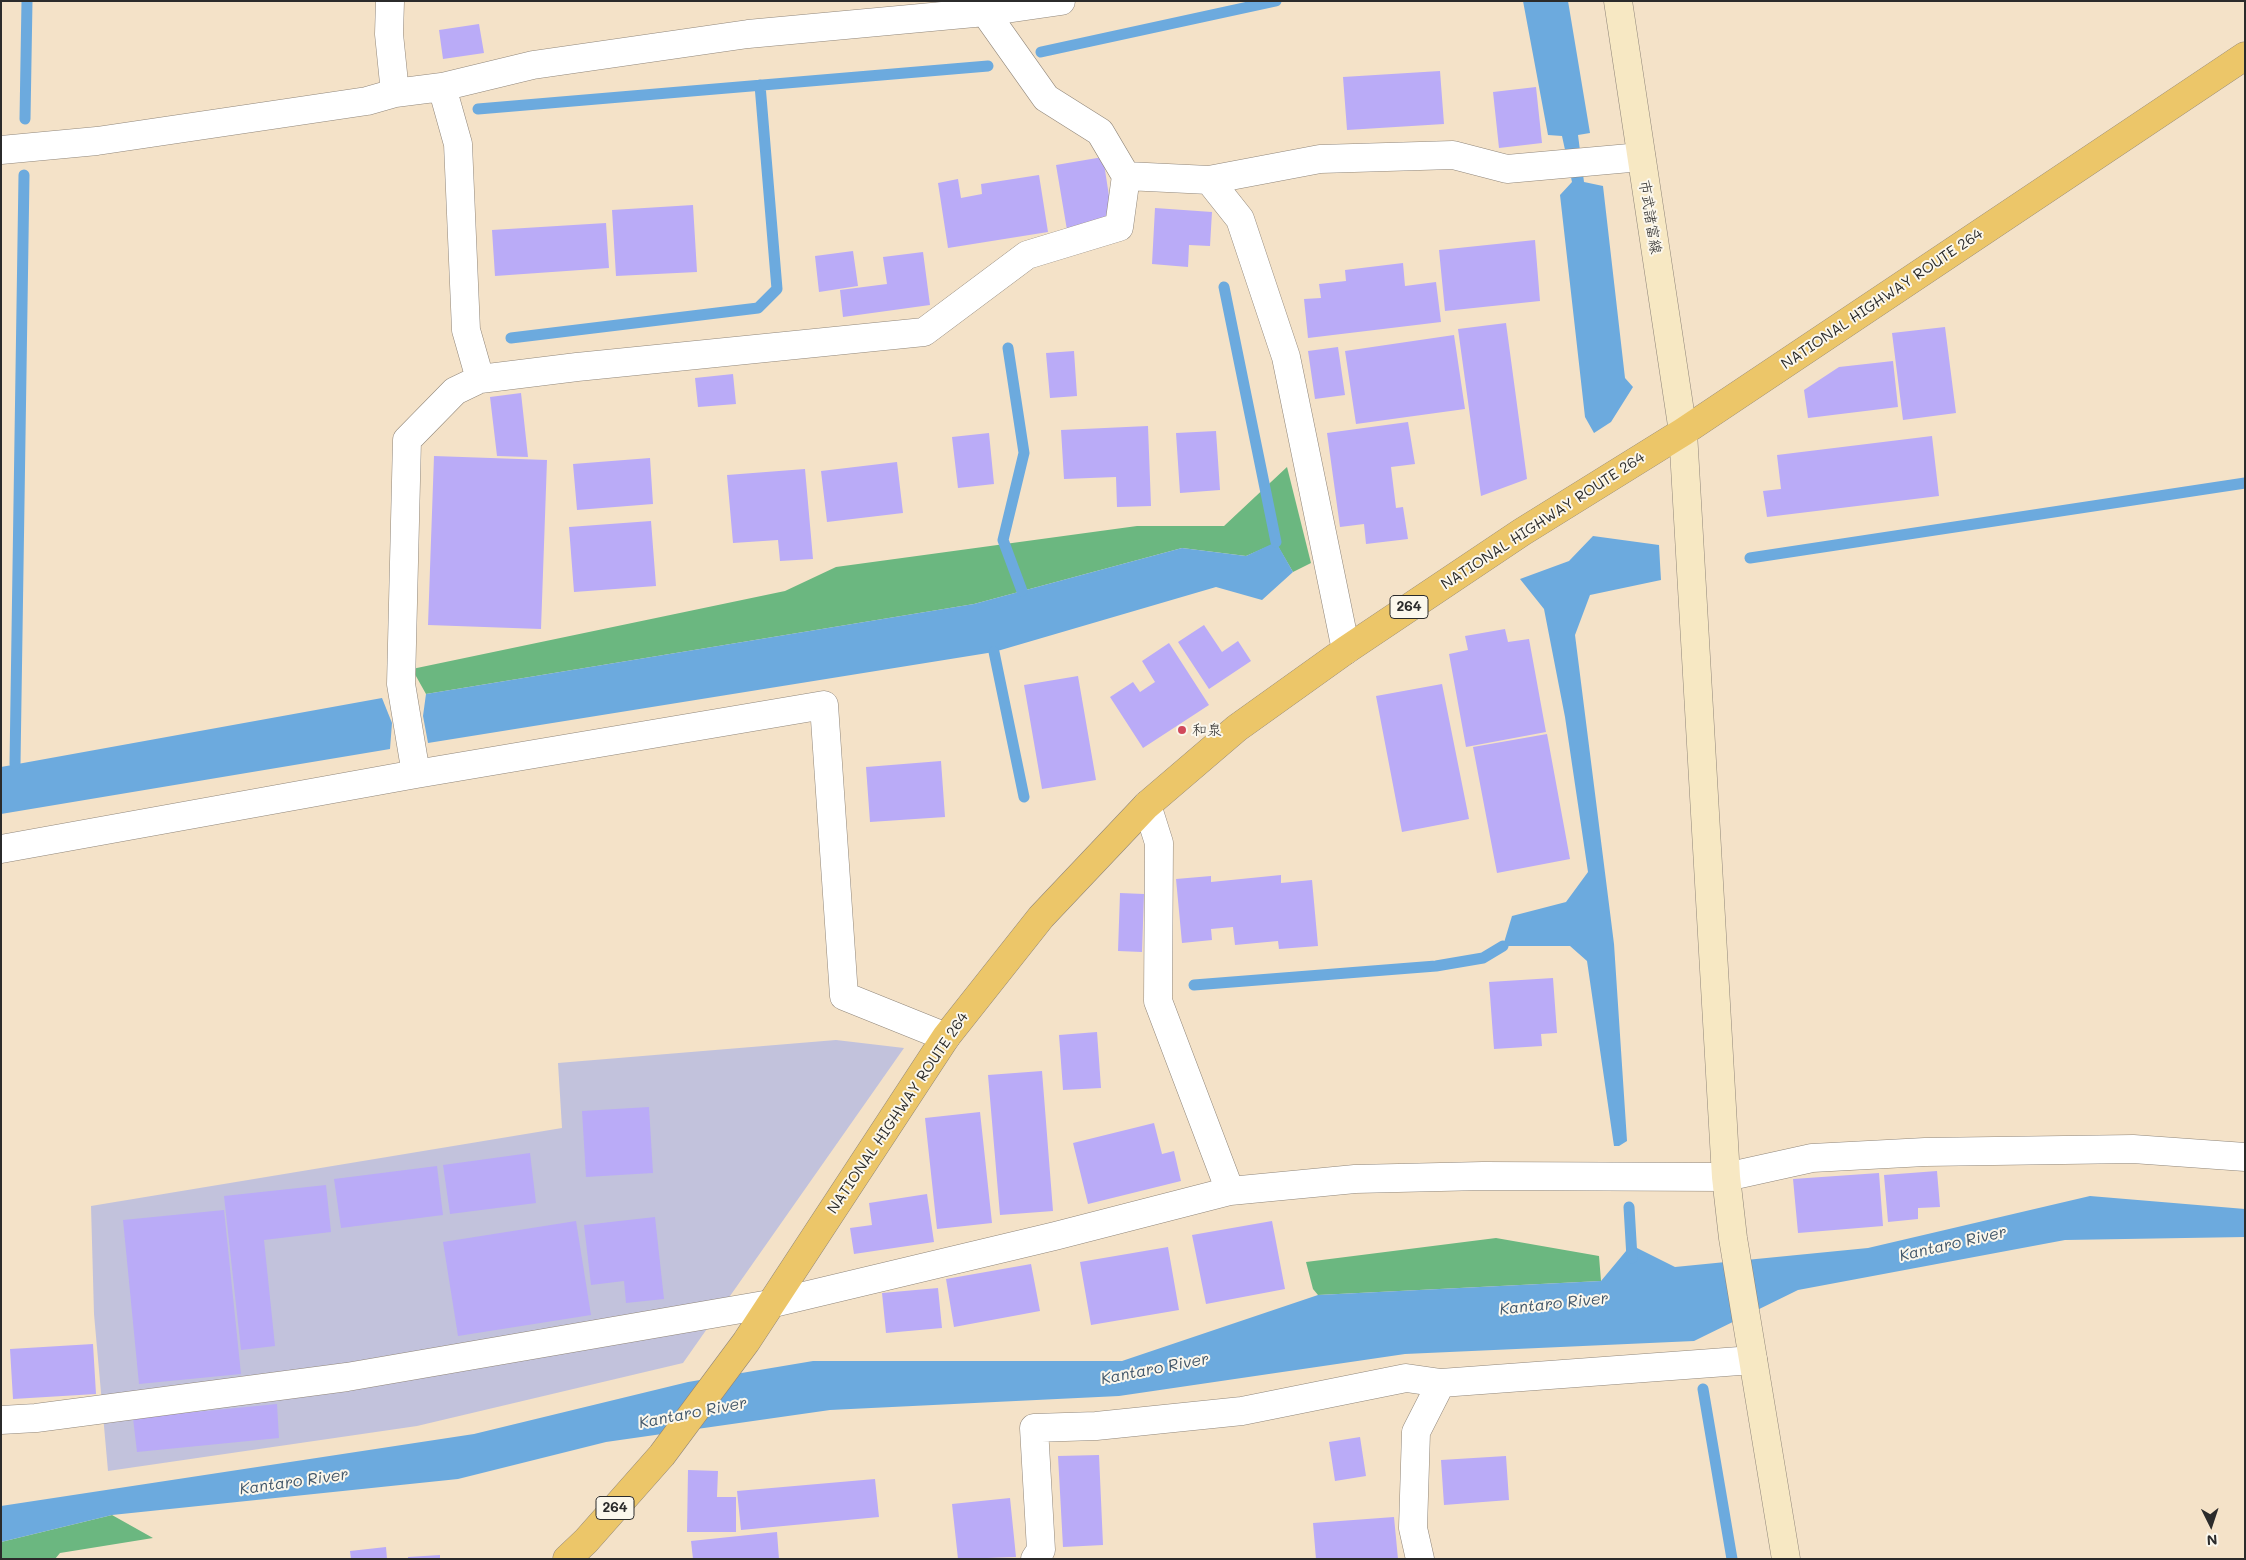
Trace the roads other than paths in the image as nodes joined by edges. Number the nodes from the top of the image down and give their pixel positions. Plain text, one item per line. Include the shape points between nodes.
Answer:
1 (390, 1) edge
2 (1061, 1) edge
3 (1618, 1) edge
4 (985, 12) junction
5 (2245, 56) edge
6 (442, 87) junction
7 (395, 93) junction
8 (1, 150) edge
9 (1641, 157) junction
10 (1126, 176) junction
11 (1209, 180) junction
12 (480, 379) junction
13 (1684, 432) junction
14 (1346, 650) junction
15 (416, 774) junction
16 (1148, 805) junction
17 (1, 849) edge
18 (946, 1036) junction
19 (2245, 1157) edge
20 (1726, 1177) junction
21 (1230, 1190) junction
22 (770, 1304) junction
23 (1751, 1348) junction
24 (1441, 1383) junction
25 (1, 1420) edge
26 (567, 1559) edge
27 (1035, 1559) edge
28 (1420, 1559) edge
29 (1786, 1559) edge

1 - 7 street via 389,34
2 - 4 street
3 - 9 street, 市武諸富線
4 - 6 street via 748,34 532,65
4 - 10 street via 1046,98 1100,132
5 - 13 highway, NATIONAL HIGHWAY ROUTE 264 / 264
6 - 7 street
6 - 12 street via 458,144 466,330
7 - 8 street via 367,101 97,141
9 - 11 street via 1507,169 1453,155 1320,159
9 - 13 street, 市武諸富線
10 - 11 street
10 - 12 street via 1119,227 1027,255 924,332
11 - 14 street via 1240,219 1286,357
12 - 15 street via 455,391 407,440 401,684
13 - 14 highway, NATIONAL HIGHWAY ROUTE 264 / 264 via 1522,532
13 - 20 street, 市武諸富線
14 - 16 highway, NATIONAL HIGHWAY ROUTE 264 / 264 via 1237,728
15 - 17 street
15 - 18 street via 824,705 844,996
16 - 18 highway, NATIONAL HIGHWAY ROUTE 264 / 264 via 1041,917
16 - 21 street via 1159,843 1158,1001
18 - 22 highway, NATIONAL HIGHWAY ROUTE 264 / 264
19 - 20 street via 2133,1149 1925,1152 1812,1158
20 - 21 street via 1355,1178
20 - 23 street, 市武諸富線
21 - 22 street via 1055,1236
22 - 25 street via 347,1378
22 - 26 highway, NATIONAL HIGHWAY ROUTE 264 / 264 via 746,1342 662,1455
23 - 24 street
23 - 29 street, 市武諸富線
24 - 27 street via 1406,1378 1242,1411 1096,1426 1034,1428 1041,1550
24 - 28 street via 1416,1432 1413,1528

